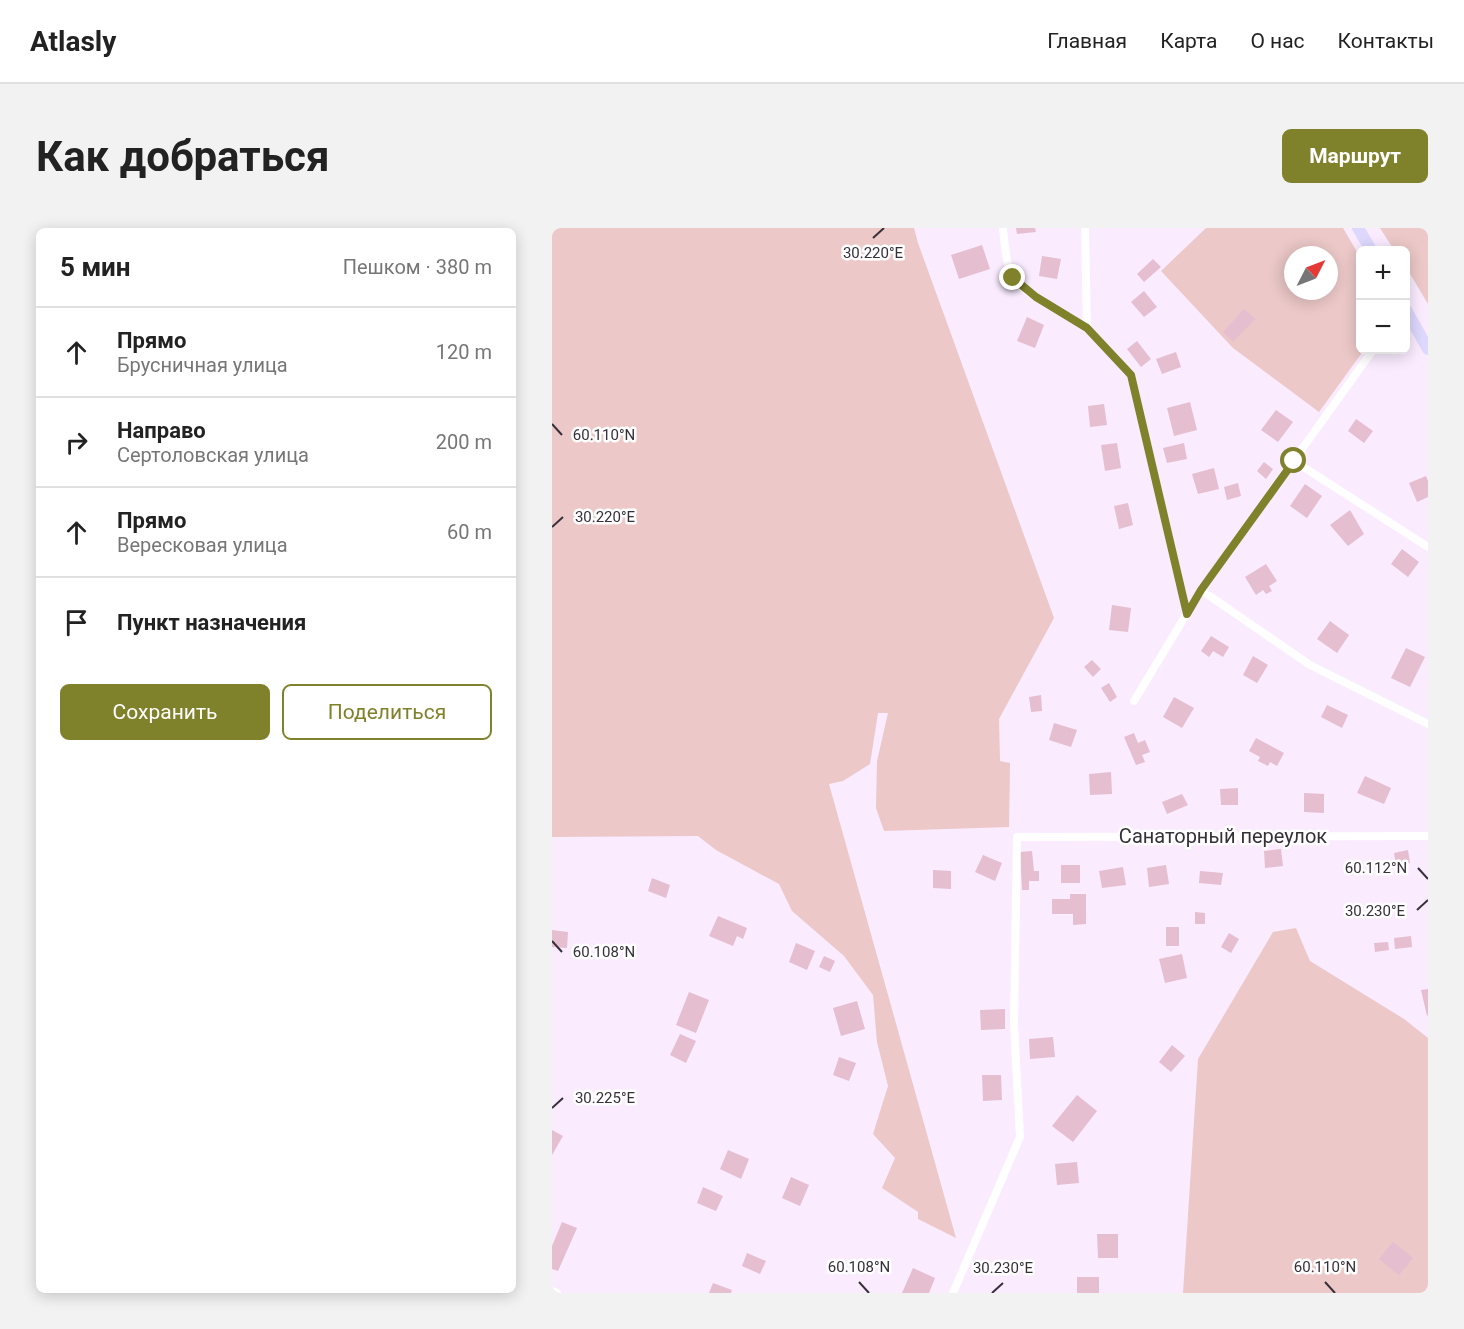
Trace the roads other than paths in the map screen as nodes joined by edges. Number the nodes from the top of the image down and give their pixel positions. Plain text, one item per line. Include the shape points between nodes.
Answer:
1 (1003, 228) edge
2 (1085, 228) edge
3 (1358, 228) edge
4 (1369, 246) edge
5 (1410, 317) edge
6 (1087, 328) junction
7 (1428, 349) edge
8 (1370, 354) edge
9 (1294, 461) junction
10 (1428, 547) edge
11 (1201, 590) junction
12 (1187, 614) junction
13 (1134, 701) dead end
14 (1428, 724) edge
15 (1428, 836) edge
16 (552, 1291) edge
17 (557, 1293) edge
18 (954, 1293) edge

1 - 6 street via 1013,278
2 - 6 street
3 - 4 main road
5 - 7 main road
6 - 12 street via 1131,375
8 - 9 street
9 - 10 street
9 - 11 street
11 - 12 street
11 - 14 street via 1310,666
12 - 13 street
15 - 18 street, Санаторный переулок via 1017,837 1014,1024 1020,1137
16 - 17 street

